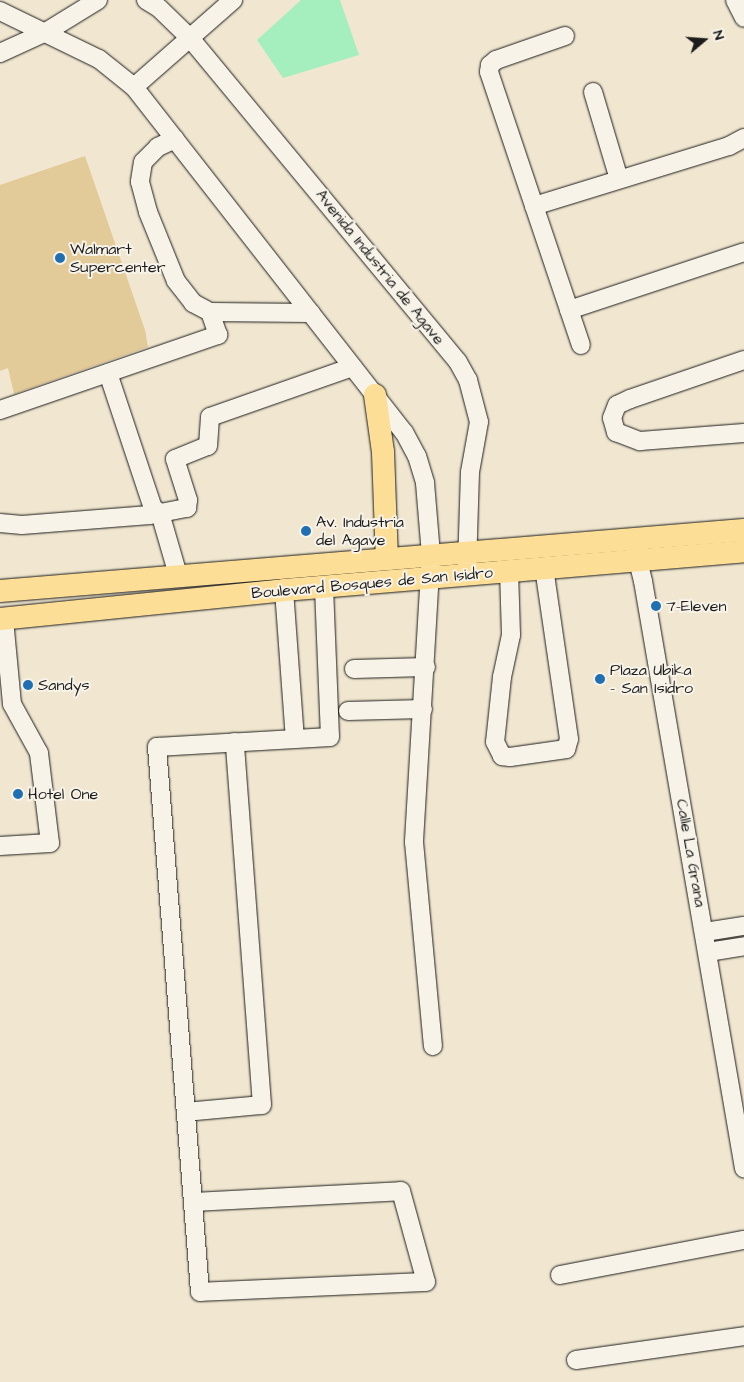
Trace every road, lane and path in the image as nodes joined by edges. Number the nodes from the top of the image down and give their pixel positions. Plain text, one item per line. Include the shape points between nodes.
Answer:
1 (98, 0) edge
2 (233, 0) edge
3 (735, 0) edge
4 (152, 4) edge
5 (0, 12) edge
6 (744, 18) edge
7 (46, 32) junction
8 (565, 36) dead end
9 (190, 38) junction
10 (0, 53) edge
11 (134, 87) junction
12 (593, 92) dead end
13 (744, 125) edge
14 (175, 139) junction
15 (736, 142) edge
16 (619, 179) junction
17 (534, 206) junction
18 (744, 252) edge
19 (569, 310) junction
20 (210, 312) junction
21 (311, 314) junction
22 (581, 345) dead end
23 (744, 360) edge
24 (353, 367) junction
25 (108, 373) junction
26 (375, 395) junction
27 (0, 410) edge
28 (744, 433) edge
29 (155, 512) junction
30 (0, 522) edge
31 (744, 530) edge
32 (635, 550) junction
33 (744, 551) edge
34 (467, 552) junction
35 (431, 556) junction
36 (387, 559) junction
37 (544, 568) junction
38 (509, 571) junction
39 (468, 574) junction
40 (172, 576) junction
41 (430, 578) junction
42 (324, 587) junction
43 (284, 590) junction
44 (0, 592) edge
45 (2, 619) edge
46 (426, 667) junction
47 (354, 669) dead end
48 (423, 709) junction
49 (348, 711) dead end
50 (295, 739) junction
51 (235, 742) junction
52 (0, 846) edge
53 (744, 926) edge
54 (705, 932) junction
55 (744, 946) edge
56 (708, 952) junction
57 (434, 1046) dead end
58 (186, 1112) junction
59 (744, 1168) edge
60 (193, 1202) junction
61 (744, 1240) edge
62 (560, 1275) dead end
63 (744, 1336) edge
64 (576, 1360) dead end

1 - 7 street
2 - 9 street
3 - 6 street
4 - 9 street, Avenida Industria de Agave
5 - 7 street
7 - 10 street
7 - 11 street via 99,59
8 - 17 street via 490,65 489,72
9 - 11 street
9 - 34 street, Avenida Industria de Agave via 458,362 468,380 479,422 470,472
11 - 14 street
12 - 16 street
13 - 15 street
14 - 20 street via 158,147 143,162 140,182 148,212 176,281 193,303
14 - 21 street
15 - 16 street
16 - 17 street
17 - 19 street
18 - 19 street
19 - 22 street
20 - 21 street
20 - 25 street via 218,334
21 - 24 street
23 - 28 street via 630,399 617,405 612,418 616,432 640,442
24 - 26 street
24 - 29 street via 210,417 208,446 175,459 188,500 187,508
25 - 27 street
25 - 29 street
26 - 35 street via 404,432 417,456 425,482
26 - 36 main road via 383,452
29 - 30 street via 22,525
29 - 40 street
31 - 32 main road, Boulevard Bosques de San Isidro
32 - 33 main road, Boulevard Bosques de San Isidro
32 - 34 main road, Boulevard Bosques de San Isidro
32 - 37 main road, Boulevard Bosques de San Isidro
32 - 54 street, Calle La Grana via 644,581
34 - 35 main road, Boulevard Bosques de San Isidro
34 - 39 street, Avenida Industria de Agave
35 - 36 main road, Boulevard Bosques de San Isidro
35 - 41 street
36 - 40 main road, Boulevard Bosques de San Isidro
37 - 38 main road, Boulevard Bosques de San Isidro
37 - 38 street via 570,739 566,749 510,757 502,756 495,742 502,676 511,635
38 - 39 main road, Boulevard Bosques de San Isidro
39 - 41 main road, Boulevard Bosques de San Isidro
40 - 44 main road, Boulevard Bosques de San Isidro
41 - 42 main road, Boulevard Bosques de San Isidro
41 - 46 street
42 - 43 main road, Boulevard Bosques de San Isidro
42 - 50 street via 330,737
43 - 45 main road, Boulevard Bosques de San Isidro
43 - 50 street
45 - 52 street via 12,704 39,753 50,843
46 - 47 street
46 - 48 street
48 - 49 street
48 - 57 street via 414,842
50 - 51 street
51 - 58 street via 262,1105
51 - 58 street via 157,747
53 - 54 street
54 - 56 street, Calle La Grana
55 - 56 street
56 - 59 street, Calle La Grana
58 - 60 street
60 - 60 street via 200,1292 426,1282 401,1191
61 - 62 street
63 - 64 street

